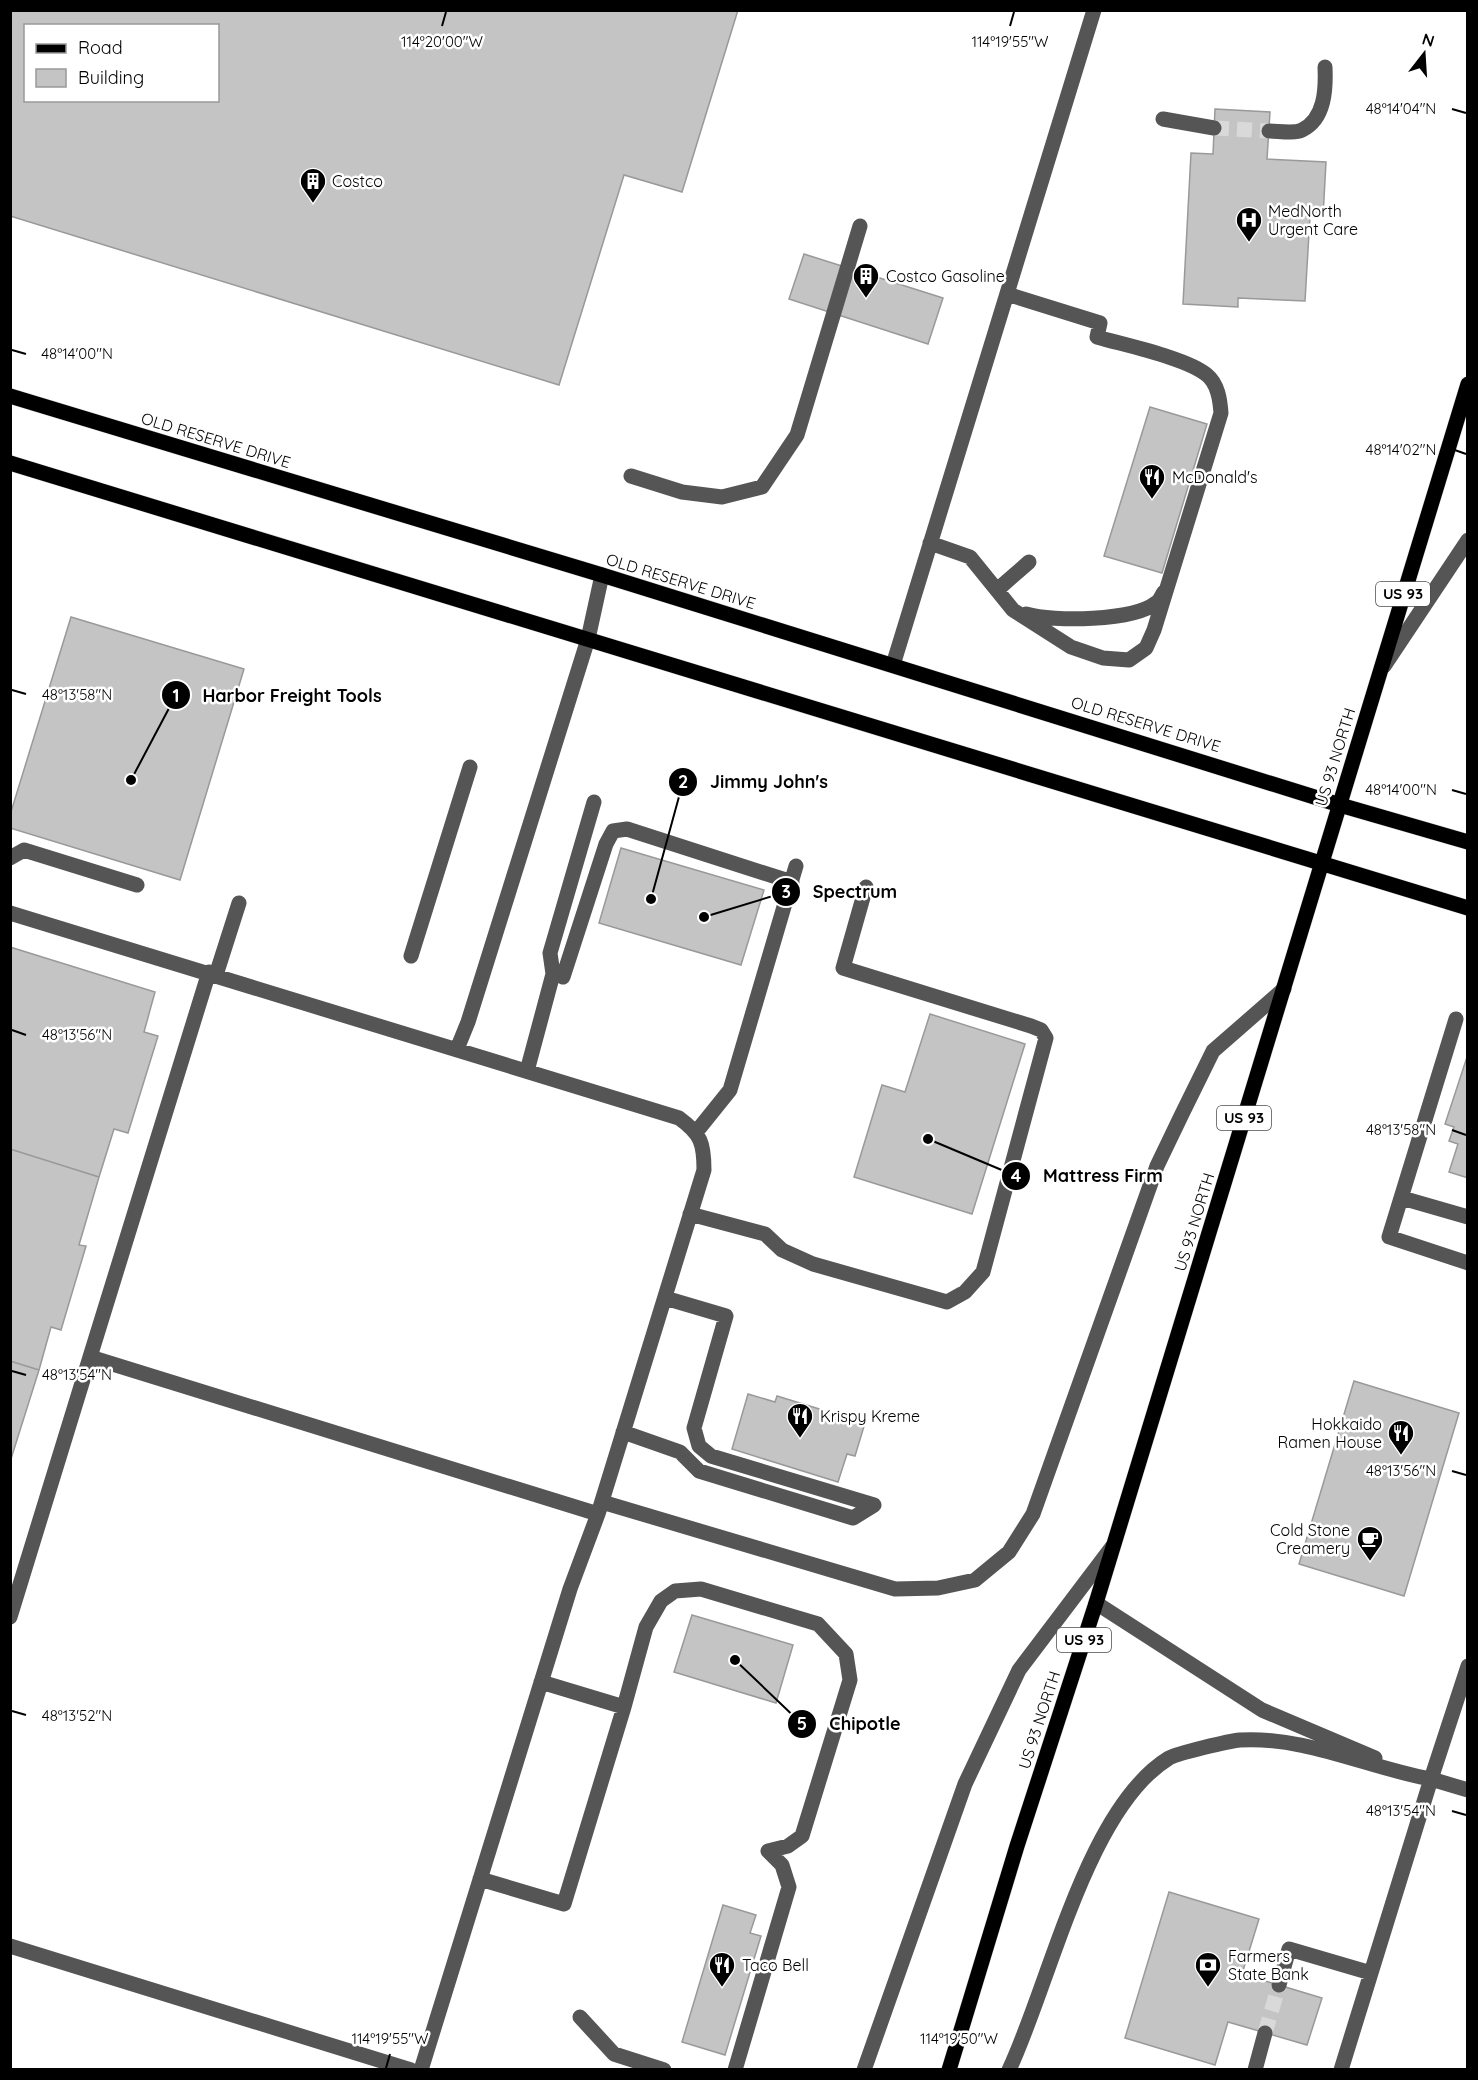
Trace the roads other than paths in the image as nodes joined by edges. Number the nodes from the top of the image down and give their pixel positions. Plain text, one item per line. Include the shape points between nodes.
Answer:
1 (1094, 10) edge
2 (1325, 67) dead end
3 (1163, 119) dead end
4 (1214, 128) tunnel mouth
5 (1269, 131) tunnel mouth
6 (860, 226) dead end
7 (1007, 294) junction
8 (1467, 384) edge
9 (10, 396) edge
10 (10, 463) edge
11 (631, 476) dead end
12 (1467, 540) edge
13 (930, 543) junction
14 (1029, 562) dead end
15 (602, 575) junction
16 (1170, 578) junction
17 (997, 590) junction
18 (1014, 610) junction
19 (588, 639) junction
20 (893, 665) junction
21 (1377, 676) junction
22 (470, 767) dead end
23 (594, 802) dead end
24 (1340, 805) junction
25 (1467, 842) edge
26 (10, 858) edge
27 (1321, 865) junction
28 (796, 866) dead end
29 (792, 882) junction
30 (137, 885) dead end
31 (867, 887) dead end
32 (239, 903) dead end
33 (1467, 908) edge
34 (10, 913) edge
35 (411, 956) dead end
36 (213, 974) junction
37 (563, 977) dead end
38 (1284, 989) junction
39 (1456, 1018) dead end
40 (457, 1049) junction
41 (527, 1071) junction
42 (697, 1131) junction
43 (1402, 1198) junction
44 (690, 1214) junction
45 (1467, 1216) edge
46 (1467, 1263) edge
47 (665, 1298) junction
48 (90, 1357) junction
49 (623, 1432) junction
50 (600, 1508) junction
51 (1112, 1547) junction
52 (1096, 1603) junction
53 (10, 1617) edge
54 (1467, 1666) edge
55 (541, 1682) junction
56 (624, 1707) junction
57 (1431, 1779) junction
58 (1467, 1790) edge
59 (480, 1879) junction
60 (10, 1946) edge
61 (1371, 1973) junction
62 (1279, 1985) tunnel mouth
63 (580, 2017) dead end
64 (1265, 2033) tunnel mouth
65 (411, 2070) edge
66 (421, 2070) edge
67 (664, 2070) edge
68 (735, 2070) edge
69 (864, 2070) edge
70 (949, 2070) edge
71 (1009, 2070) edge
72 (1255, 2070) edge
73 (1341, 2070) edge

1 - 7 lane
2 - 5 lane via 1326,90 1317,118 1301,131
3 - 4 lane
6 - 11 lane via 797,435 762,487 722,496 682,492
7 - 13 lane
7 - 16 lane via 1100,323 1097,337 1188,364 1208,375 1220,396 1221,413
8 - 21 main road, US 93 NORTH / US 93
9 - 15 main road, OLD RESERVE DRIVE
10 - 19 main road
12 - 21 lane
13 - 17 lane via 970,557
13 - 20 lane
14 - 17 lane
15 - 19 lane
15 - 20 main road, OLD RESERVE DRIVE
16 - 18 lane via 1158,603 1139,612 1080,619 1039,618
16 - 18 lane via 1146,648 1129,660 1104,658 1071,647
17 - 18 lane
19 - 27 main road
19 - 40 lane
20 - 24 main road, OLD RESERVE DRIVE
21 - 24 main road, US 93 NORTH / US 93
22 - 35 lane
23 - 41 lane via 550,953 553,974
24 - 25 main road, OLD RESERVE DRIVE
24 - 27 main road, US 93 NORTH / US 93
26 - 30 lane via 24,850
27 - 33 main road
27 - 38 main road, US 93 NORTH / US 93
28 - 29 lane
29 - 37 lane via 627,829 613,831
29 - 42 lane via 730,1090
31 - 44 lane via 843,968 1031,1026 1041,1030 1046,1038 983,1272 965,1292 947,1302 813,1264 782,1250 765,1234
32 - 36 lane
34 - 36 lane
36 - 40 lane
36 - 48 lane
38 - 50 lane via 1213,1051 1157,1166 1033,1514 1010,1552 975,1580 938,1588 895,1589
38 - 51 main road, US 93 NORTH / US 93
39 - 43 lane
40 - 41 lane
41 - 42 lane via 679,1118
42 - 44 lane via 704,1153 704,1170
43 - 45 lane
43 - 46 lane via 1389,1237
44 - 47 lane
47 - 49 lane
47 - 49 lane via 726,1316 694,1428 699,1446 711,1455 874,1505 853,1518 699,1471 680,1452
48 - 50 lane
48 - 53 lane
49 - 50 lane
50 - 55 lane
51 - 52 main road, US 93 NORTH / US 93
51 - 69 lane via 1019,1670 970,1774
52 - 57 lane via 1262,1710
52 - 70 main road, US 93 NORTH / US 93
54 - 57 lane
55 - 56 lane
55 - 59 lane
56 - 59 lane via 564,1905
56 - 68 lane via 646,1627 660,1601 675,1591 701,1589 818,1624 846,1654 850,1680 802,1836 788,1846 768,1851 782,1865 789,1887
57 - 58 lane
57 - 61 lane
57 - 71 lane via 1295,1744 1239,1740 1170,1757 1132,1791 1087,1866
59 - 66 lane
60 - 65 lane
61 - 62 lane via 1290,1948
61 - 73 lane
63 - 67 lane via 614,2054
64 - 72 lane

